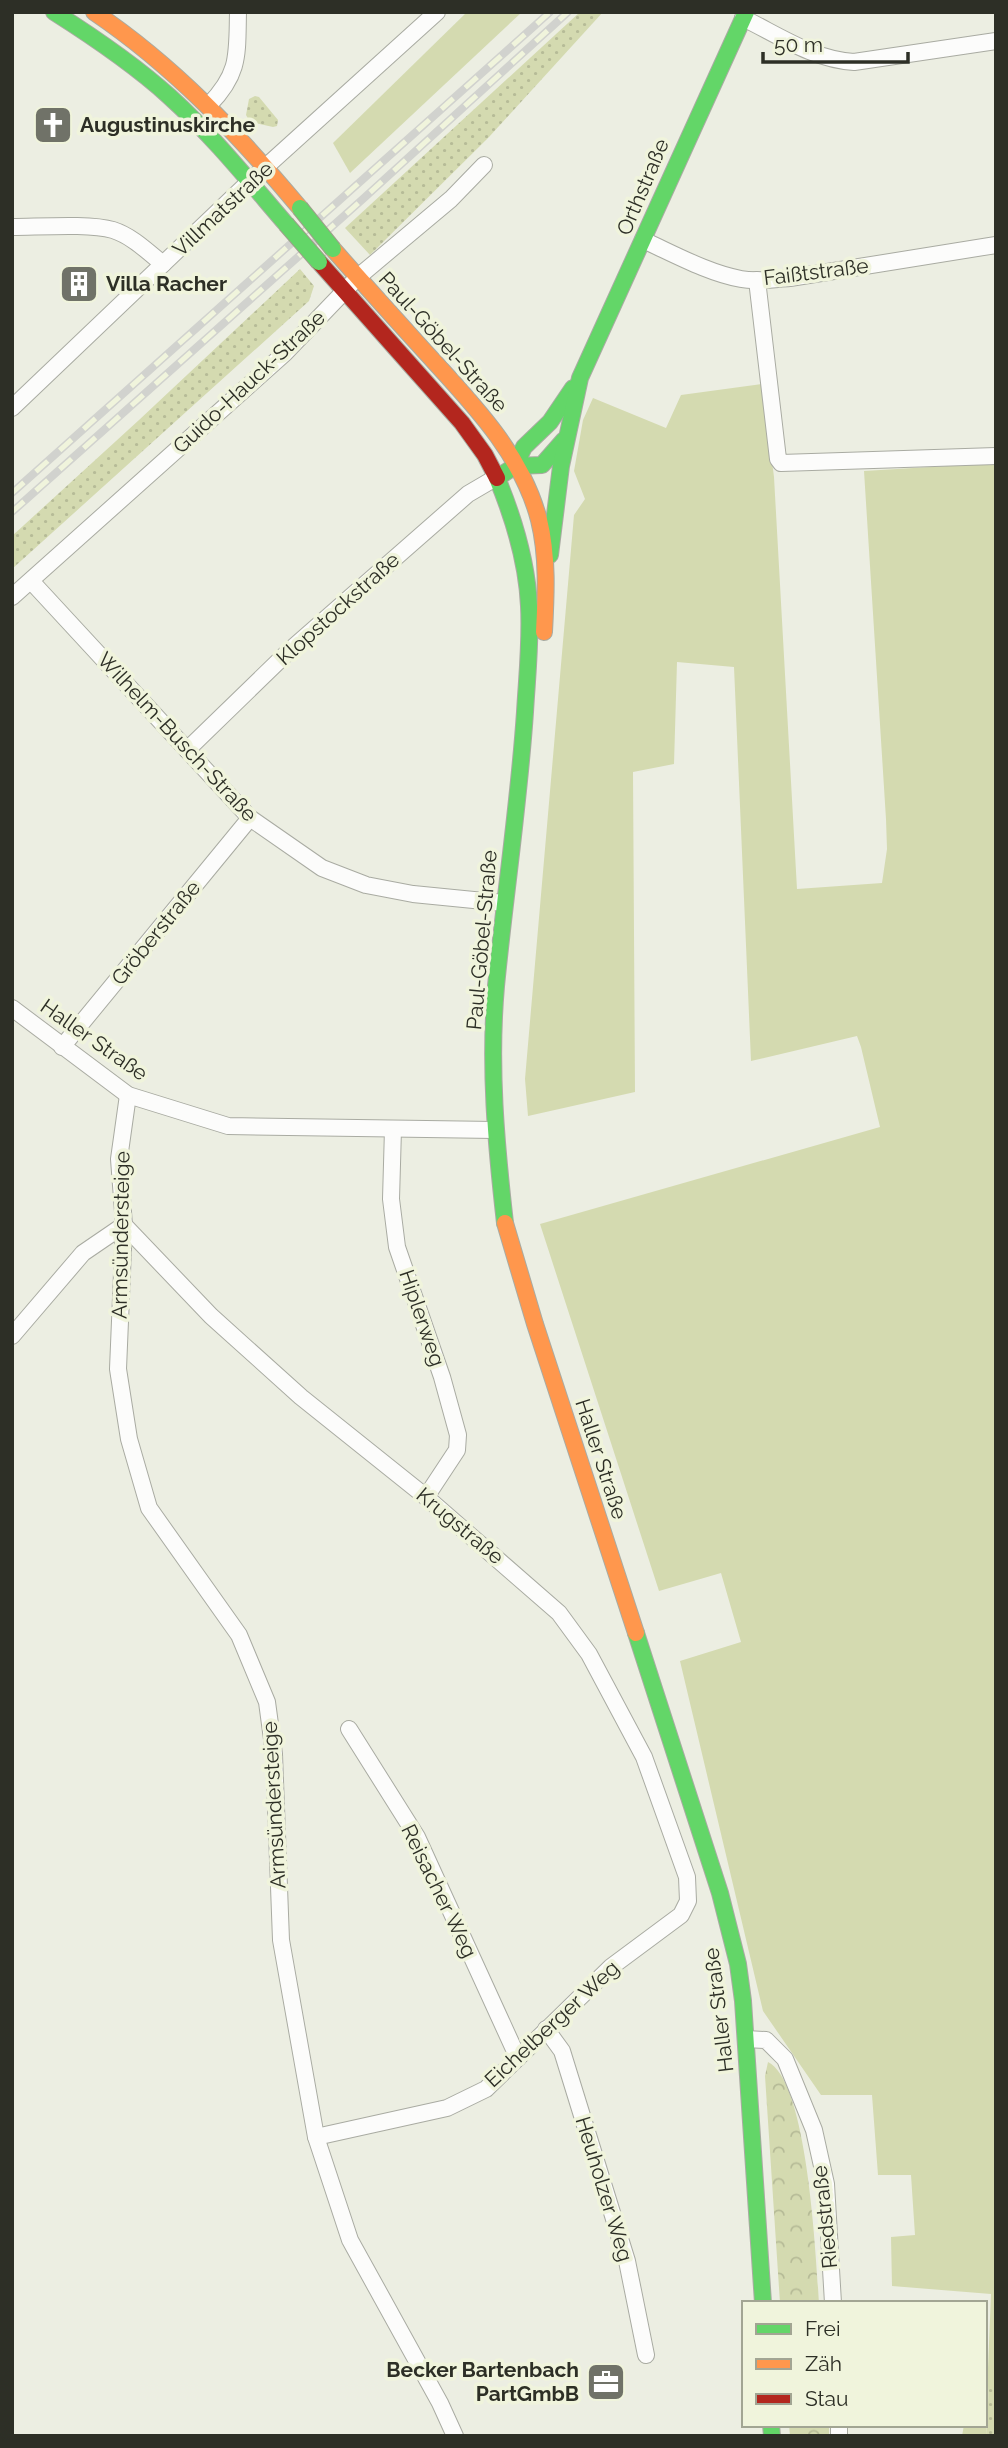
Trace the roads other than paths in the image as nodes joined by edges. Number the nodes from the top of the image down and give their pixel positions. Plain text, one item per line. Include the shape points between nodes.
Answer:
1 (54, 12) edge
2 (94, 12) edge
3 (237, 12) edge
4 (437, 12) edge
5 (744, 15) edge
6 (996, 41) edge
7 (209, 105) junction
8 (484, 165) dead end
9 (267, 167) junction
10 (249, 183) junction
11 (12, 227) edge
12 (643, 240) junction
13 (996, 246) edge
14 (163, 264) junction
15 (358, 277) junction
16 (757, 280) junction
17 (344, 291) junction
18 (580, 378) junction
19 (12, 408) edge
20 (564, 440) junction
21 (996, 456) edge
22 (515, 466) junction
23 (497, 477) junction
24 (31, 580) junction
25 (12, 597) edge
26 (545, 604) junction
27 (187, 750) junction
28 (522, 754) junction
29 (250, 818) junction
30 (504, 903) junction
31 (12, 1008) edge
32 (62, 1047) junction
33 (128, 1094) junction
34 (393, 1129) junction
35 (495, 1130) junction
36 (124, 1225) junction
37 (12, 1336) edge
38 (426, 1497) junction
39 (349, 1729) dead end
40 (688, 1901) joint
41 (546, 2029) junction
42 (746, 2039) junction
43 (518, 2058) junction
44 (316, 2137) junction
45 (763, 2301) edge
46 (833, 2301) edge
47 (646, 2355) dead end
48 (455, 2436) edge

1 - 10 main road via 156,84
2 - 7 main road via 178,74
3 - 7 street via 235,65 227,86
4 - 9 street, Villmatstraße
5 - 6 street via 837,61
5 - 12 main road, Orthstraße
7 - 9 main road
8 - 15 street, Guido-Hauck-Straße
9 - 10 street, Villmatstraße
9 - 15 main road, Paul-Göbel-Straße, bridge
10 - 14 street, Villmatstraße
10 - 17 main road, Paul-Göbel-Straße, bridge
11 - 14 street via 113,230
12 - 16 street, Faißtstraße via 719,272
12 - 18 main road, Orthstraße
13 - 16 street, Faißtstraße
14 - 19 street, Villmatstraße
15 - 17 street, Guido-Hauck-Straße
15 - 22 main road, Paul-Göbel-Straße via 482,414
16 - 21 street via 781,463
17 - 23 main road, Paul-Göbel-Straße via 462,422
17 - 24 street, Guido-Hauck-Straße via 285,354
18 - 20 main road, Orthstraße
18 - 22 main road, Orthstraße via 545,426 521,449
20 - 22 main road, Orthstraße via 542,465
20 - 26 main road, Orthstraße
22 - 23 main road, Orthstraße
22 - 26 main road, Paul-Göbel-Straße via 534,506 544,554
23 - 27 street, Klopstockstraße via 448,511
23 - 28 main road, Paul-Göbel-Straße via 512,515 529,605
24 - 25 street, Guido-Hauck-Straße
24 - 27 street, Wilhelm-Busch-Straße
26 - 28 main road, Paul-Göbel-Straße via 542,650
27 - 29 street, Wilhelm-Busch-Straße
28 - 30 main road, Paul-Göbel-Straße
29 - 30 street, Wilhelm-Busch-Straße via 322,868 366,885
29 - 32 street, Gröberstraße
30 - 35 main road, Paul-Göbel-Straße via 492,1071
31 - 32 street, Haller Straße
32 - 33 street, Haller Straße
33 - 34 street, Haller Straße via 228,1126
33 - 36 street, Armsündersteige via 119,1159
34 - 35 street, Haller Straße
34 - 38 street, Hiplerweg via 391,1199 397,1247 458,1435 457,1450
35 - 42 main road, Haller Straße via 505,1224 720,1893 738,1964
36 - 37 street via 83,1253
36 - 38 street, Krugstraße via 211,1316 301,1397
36 - 44 street, Armsündersteige via 118,1369 129,1439 149,1508 239,1635 267,1702 274,1754 281,1940
38 - 40 street, Krugstraße via 559,1613 589,1654 644,1757 687,1877
39 - 43 street, Reisacher Weg via 417,1838
40 - 41 street, Eichelberger Weg via 681,1915 611,1967
41 - 43 street, Eichelberger Weg
41 - 47 street, Heuholzer Weg via 562,2051 623,2248
42 - 45 main road, Haller Straße
42 - 46 street, Riedstraße via 766,2040 785,2059 814,2130 826,2184
43 - 44 street, Eichelberger Weg via 486,2089 447,2108
44 - 48 street, Armsündersteige via 350,2240

